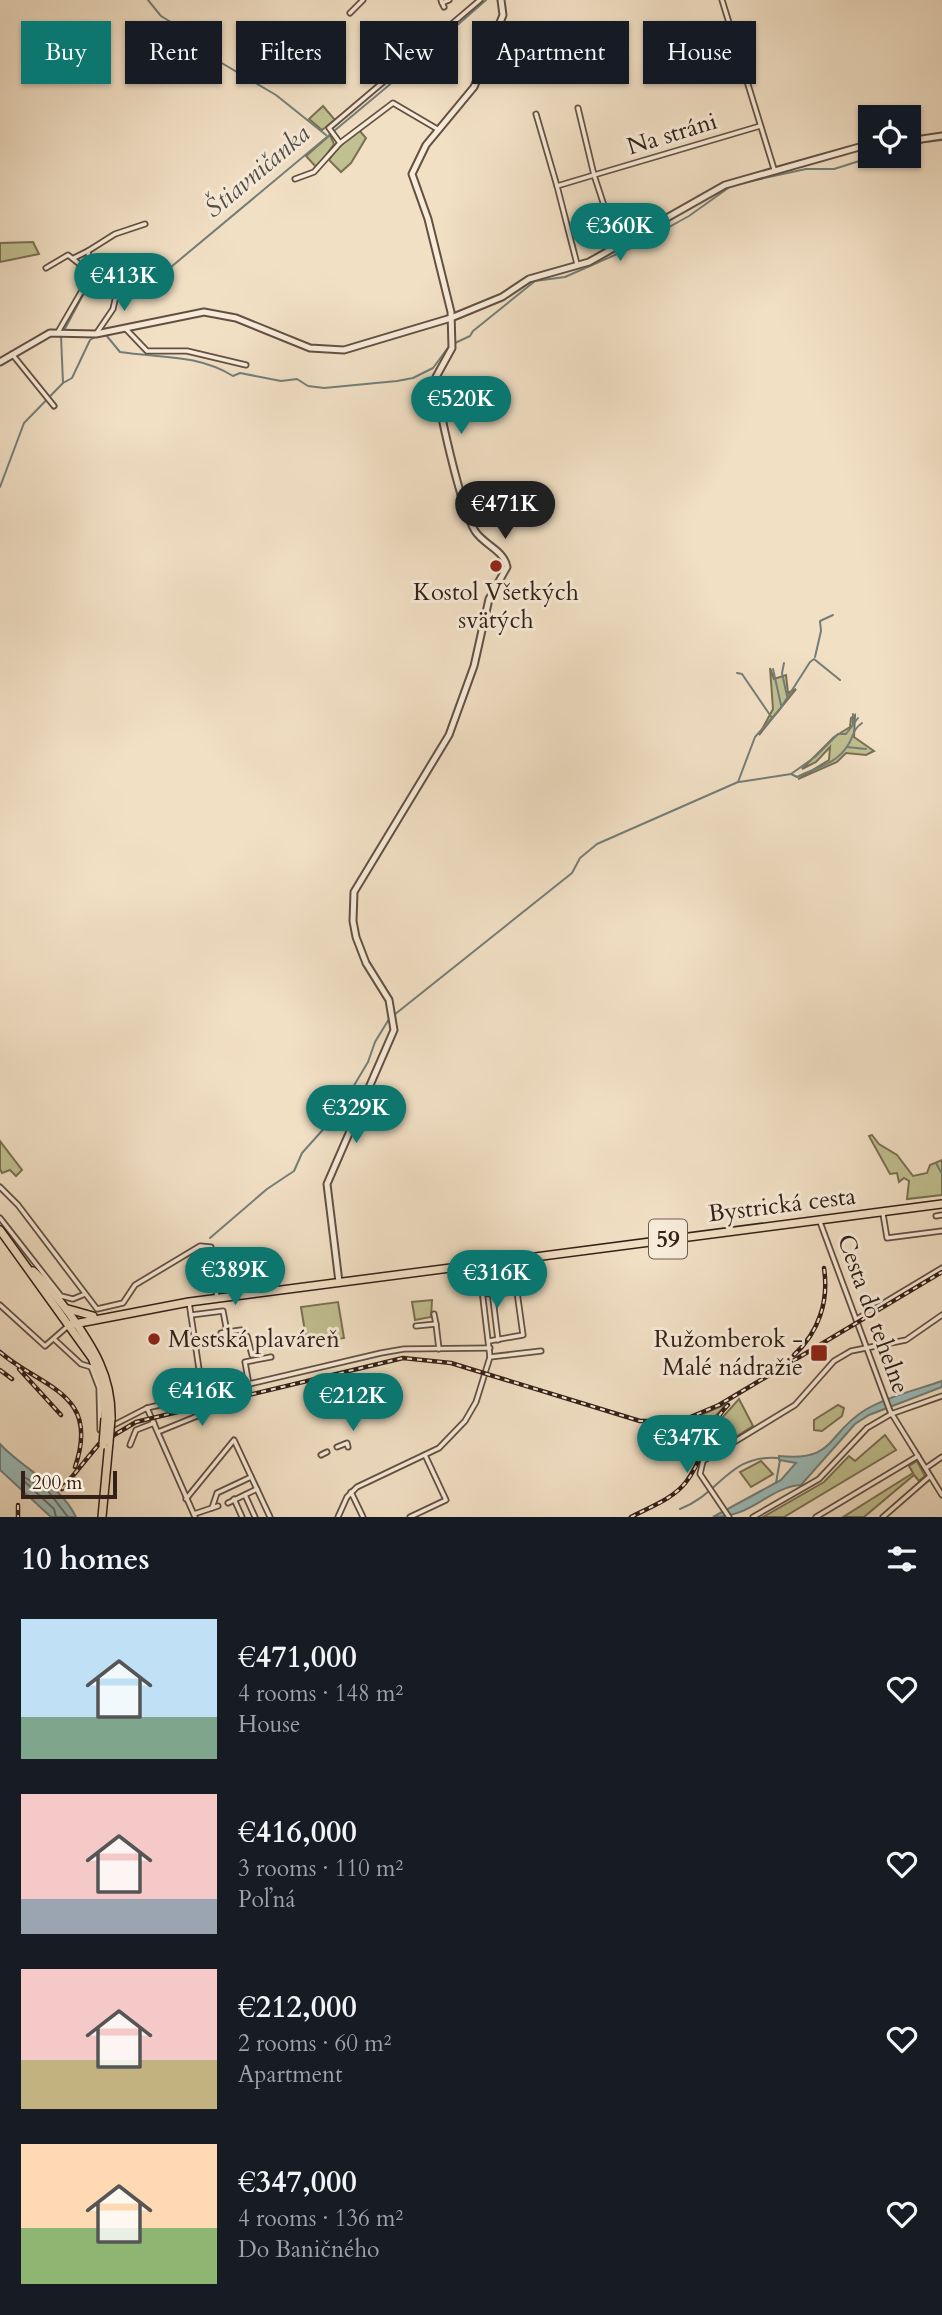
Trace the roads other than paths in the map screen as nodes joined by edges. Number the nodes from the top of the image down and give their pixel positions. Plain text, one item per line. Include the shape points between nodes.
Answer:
1 (363, 0) edge
2 (449, 0) edge
3 (480, 0) edge
4 (501, 0) edge
5 (722, 0) edge
6 (442, 3) edge
7 (350, 13) dead end
8 (728, 21) edge
9 (747, 84) edge
10 (579, 108) dead end
11 (536, 114) dead end
12 (760, 126) junction
13 (439, 130) junction
14 (942, 136) edge
15 (921, 139) edge
16 (340, 143) junction
17 (858, 147) edge
18 (774, 169) junction
19 (594, 175) junction
20 (295, 179) dead end
21 (557, 186) junction
22 (145, 224) dead end
23 (618, 248) junction
24 (88, 251) junction
25 (74, 258) junction
26 (578, 266) junction
27 (46, 268) dead end
28 (88, 270) junction
29 (159, 273) dead end
30 (91, 275) junction
31 (121, 278) junction
32 (451, 318) junction
33 (125, 328) junction
34 (61, 332) junction
35 (96, 334) junction
36 (12, 354) junction
37 (0, 362) edge
38 (246, 365) dead end
39 (54, 406) dead end
40 (0, 1187) edge
41 (942, 1204) edge
42 (882, 1212) junction
43 (936, 1216) dead end
44 (942, 1216) edge
45 (0, 1219) edge
46 (819, 1220) junction
47 (0, 1230) edge
48 (942, 1231) edge
49 (479, 1265) junction
50 (942, 1268) edge
51 (30, 1269) junction
52 (518, 1270) dead end
53 (339, 1282) junction
54 (86, 1293) junction
55 (493, 1293) junction
56 (483, 1294) junction
57 (217, 1298) junction
58 (189, 1302) junction
59 (0, 1305) edge
60 (63, 1305) junction
61 (97, 1313) junction
62 (434, 1314) dead end
63 (191, 1315) junction
64 (942, 1315) edge
65 (857, 1319) junction
66 (72, 1324) junction
67 (436, 1324) junction
68 (416, 1326) dead end
69 (241, 1329) dead end
70 (227, 1332) junction
71 (220, 1333) dead end
72 (87, 1338) junction
73 (54, 1339) junction
74 (498, 1340) junction
75 (489, 1342) junction
76 (195, 1344) junction
77 (867, 1347) junction
78 (490, 1348) junction
79 (439, 1349) junction
80 (541, 1351) dead end
81 (252, 1354) dead end
82 (271, 1357) dead end
83 (490, 1357) junction
84 (248, 1385) junction
85 (203, 1396) junction
86 (942, 1396) edge
87 (241, 1404) dead end
88 (147, 1408) junction
89 (891, 1412) junction
90 (108, 1419) junction
91 (154, 1423) junction
92 (158, 1432) junction
93 (130, 1445) dead end
94 (337, 1447) dead end
95 (348, 1447) dead end
96 (327, 1452) dead end
97 (321, 1455) dead end
98 (425, 1455) junction
99 (918, 1456) junction
100 (942, 1457) edge
101 (926, 1469) junction
102 (930, 1476) junction
103 (251, 1477) junction
104 (257, 1489) junction
105 (351, 1492) junction
106 (245, 1494) junction
107 (942, 1495) edge
108 (186, 1499) junction
109 (234, 1499) junction
110 (228, 1503) dead end
111 (218, 1506) dead end
112 (212, 1508) junction
113 (269, 1515) edge
114 (195, 1516) edge
115 (100, 1517) edge
116 (242, 1517) edge
117 (256, 1517) edge
118 (338, 1517) edge
119 (363, 1517) edge
120 (410, 1517) edge
121 (729, 1517) edge
122 (753, 1517) edge
123 (816, 1517) edge
124 (883, 1517) edge

1 - 7 street
2 - 6 street
3 - 16 street via 329,128
4 - 13 street via 503,15 477,81
5 - 8 street
9 - 12 street
10 - 19 street
11 - 21 street
12 - 18 street
12 - 19 street, Na stráni
13 - 16 street via 391,103
13 - 32 street via 419,156 412,177 428,219
14 - 15 street
16 - 20 street via 314,172
17 - 18 street
18 - 23 street via 713,191
19 - 21 street, Na stráni
19 - 23 street
21 - 26 street
22 - 24 street via 115,234
23 - 26 street
24 - 25 street
24 - 28 street
25 - 27 street via 68,255
25 - 28 street
26 - 32 street via 529,279 502,297
28 - 30 street
29 - 31 street via 141,268
30 - 31 street via 107,271
30 - 34 street
31 - 35 street via 113,309
32 - 33 street via 329,351 219,314 188,313
32 - 53 street via 453,343 436,379 448,439 473,527 508,567 489,599 474,666 449,735 354,892 352,921 360,950 394,1019 391,1041 327,1184
33 - 35 street
33 - 38 street via 147,351 187,351
34 - 35 street
34 - 36 street
36 - 37 street
36 - 39 street
40 - 54 street
41 - 42 main road, Bystrická cesta / 59
42 - 46 main road, Bystrická cesta / 59
42 - 48 street, Bystrická cesta via 887,1238
43 - 44 street
45 - 54 street via 61,1296 73,1299
46 - 49 main road, Bystrická cesta / 59
46 - 65 street, Cesta do tehelne
47 - 51 main road
49 - 53 main road, Bystrická cesta / 59
49 - 56 street
50 - 65 street
51 - 60 main road
51 - 66 main road
52 - 55 street via 490,1275
53 - 57 main road, Bystrická cesta / 59
54 - 61 street
55 - 56 street
55 - 74 street
55 - 74 street via 517,1293 523,1335
56 - 75 street
57 - 58 main road, Bystrická cesta / 59
57 - 61 street via 211,1247 200,1246 135,1285 125,1302
58 - 61 main road, Bystrická cesta / 59
58 - 63 street
59 - 73 street via 45,1346
60 - 61 main road via 76,1313
60 - 66 main road
61 - 66 main road, Bystrická cesta / 59
61 - 72 main road
62 - 67 street
63 - 70 street via 223,1311
63 - 76 street
64 - 77 street via 906,1340
65 - 77 street, Cesta do tehelne
66 - 72 main road
66 - 73 street
66 - 90 main road via 99,1374
67 - 68 street
67 - 79 street
69 - 70 street
70 - 71 street
72 - 90 main road via 107,1378
73 - 88 street via 81,1364 91,1367 99,1388 100,1430
74 - 75 street
75 - 78 street
76 - 81 street via 247,1336
76 - 85 street
77 - 89 street, Cesta do tehelne
77 - 121 street via 834,1361 795,1405 703,1461 699,1472
78 - 79 street
78 - 83 street
79 - 84 street via 390,1351
80 - 83 street
82 - 84 street via 245,1362
83 - 98 street via 485,1380 465,1422
84 - 85 street
85 - 88 street
86 - 89 street
87 - 92 street
88 - 91 street
89 - 99 street, Cesta do tehelne
89 - 122 street via 861,1434 819,1479
90 - 115 main road, bridge
91 - 92 street
91 - 93 street via 136,1430
92 - 108 street
94 - 95 street via 346,1443
96 - 97 street
98 - 105 street
98 - 120 street via 446,1500
99 - 101 street, Cesta do tehelne
99 - 123 street
100 - 101 street
101 - 102 street, Cesta do tehelne
102 - 107 street, Cesta do tehelne
102 - 124 street
103 - 104 street
103 - 108 street via 233,1440
103 - 112 street via 219,1492
104 - 106 street
104 - 113 street
105 - 118 street
105 - 119 street
106 - 109 street
106 - 117 street
108 - 114 street
109 - 110 street
109 - 116 street
111 - 112 street
112 - 114 street
113 - 117 street

